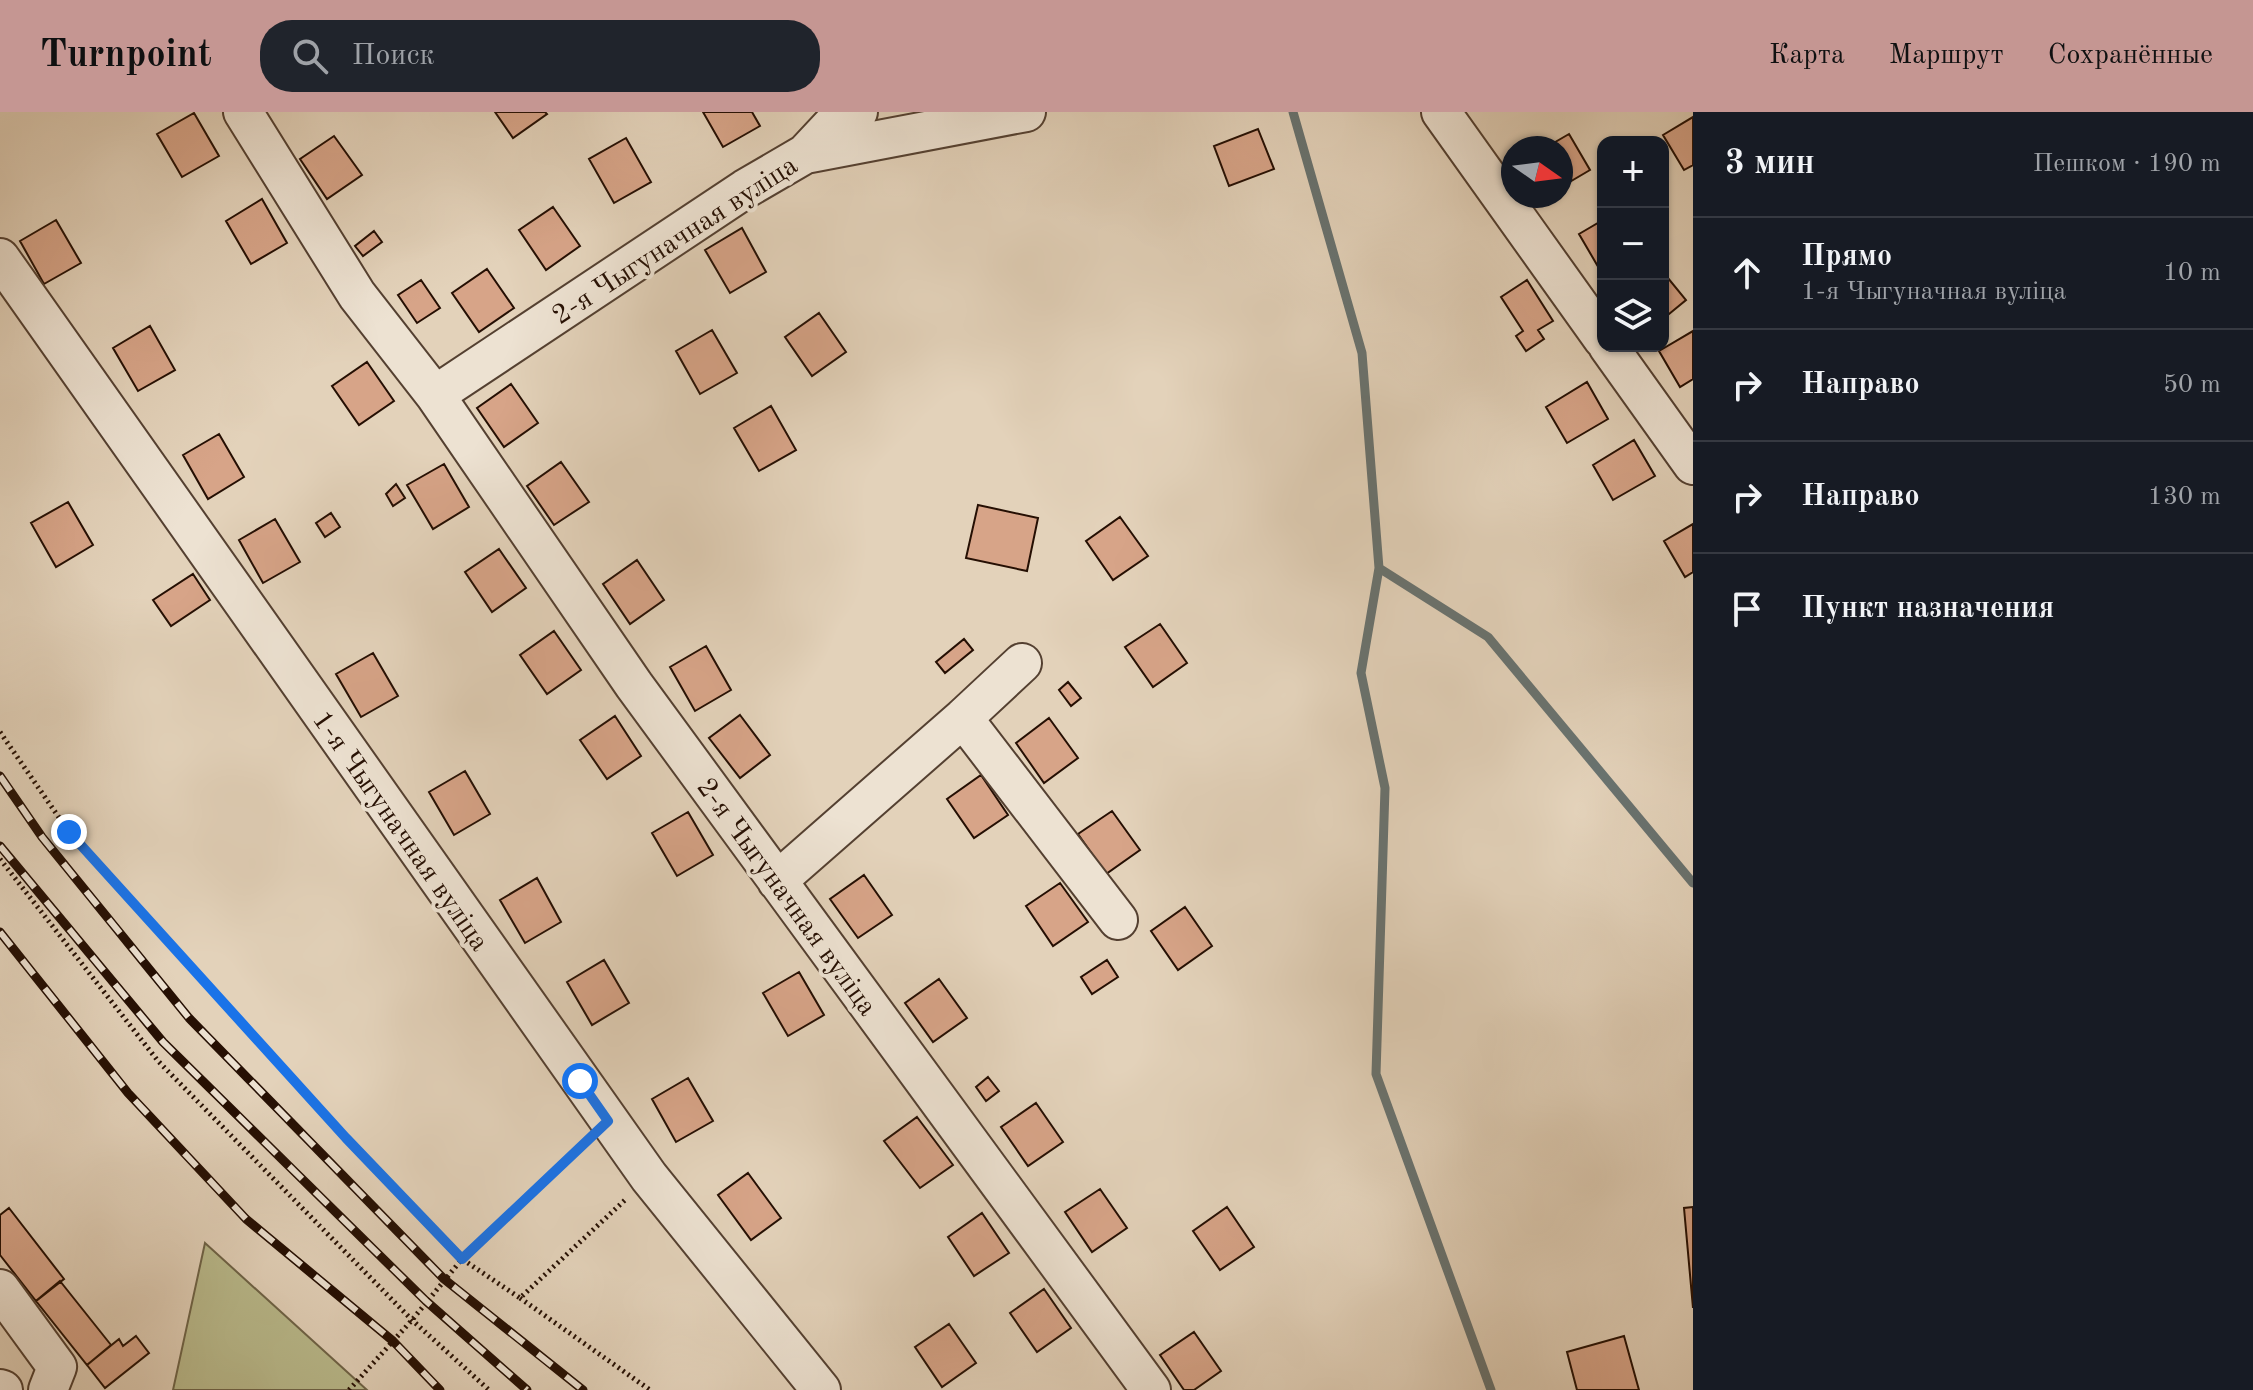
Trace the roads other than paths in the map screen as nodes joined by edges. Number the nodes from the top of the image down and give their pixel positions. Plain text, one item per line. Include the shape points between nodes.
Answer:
1 (243, 112) edge
2 (858, 112) edge
3 (1026, 112) edge
4 (1441, 112) edge
5 (805, 154) junction
6 (0, 258) edge
7 (1597, 331) edge
8 (1612, 352) edge
9 (435, 395) junction
10 (1693, 465) edge
11 (1022, 663) dead end
12 (963, 718) junction
13 (777, 881) junction
14 (1118, 920) dead end
15 (0, 1289) edge
16 (48, 1390) edge
17 (821, 1390) edge
18 (1151, 1390) edge

1 - 9 street, 2-я Чыгуначная вуліца via 357,295
2 - 5 street via 834,123
3 - 5 street, 2-я Чыгуначная вуліца
4 - 7 street
5 - 9 street, 2-я Чыгуначная вуліца
6 - 17 street, 1-я Чыгуначная вуліца via 608,1121
8 - 10 street
9 - 13 street, 2-я Чыгуначная вуліца via 634,685
11 - 12 street
12 - 13 street
12 - 14 street
13 - 18 street, 2-я Чыгуначная вуліца
15 - 16 street via 57,1367

